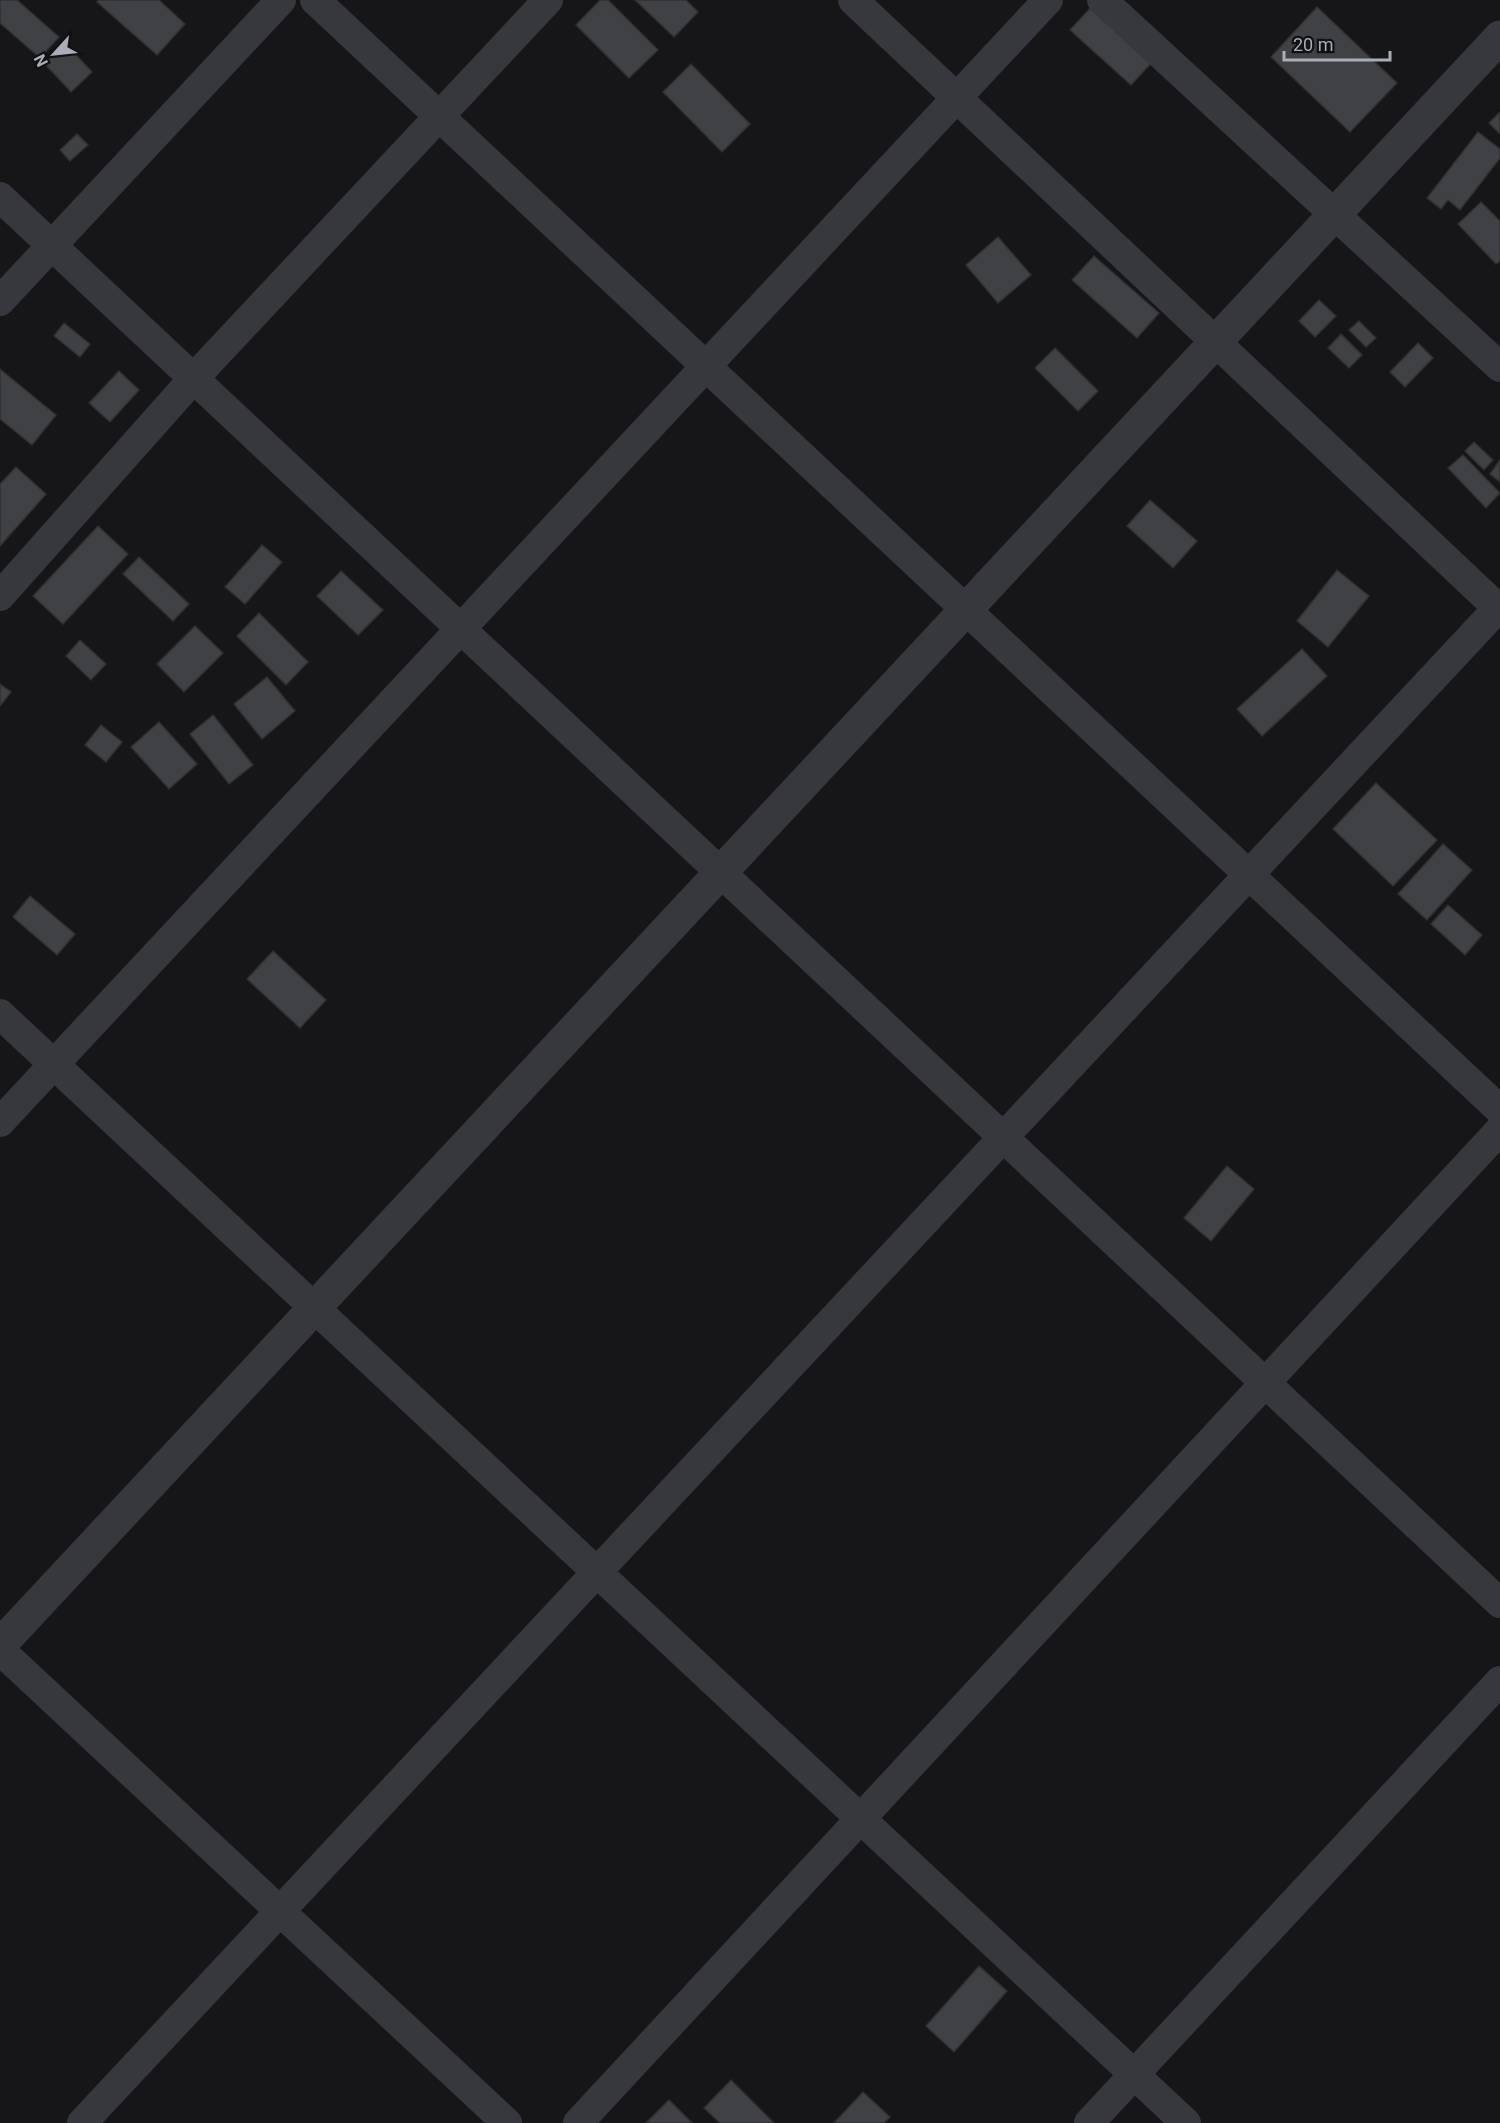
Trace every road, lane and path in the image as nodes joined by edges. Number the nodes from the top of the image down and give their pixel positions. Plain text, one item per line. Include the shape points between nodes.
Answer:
1 (281, 0) edge
2 (315, 0) edge
3 (548, 0) edge
4 (853, 0) edge
5 (1048, 0) edge
6 (1102, 0) edge
7 (1500, 37) edge
8 (956, 98) junction
9 (439, 116) junction
10 (0, 197) edge
11 (1334, 214) junction
12 (52, 245) junction
13 (0, 301) edge
14 (1215, 342) junction
15 (706, 366) junction
16 (1500, 367) edge
17 (194, 378) junction
18 (0, 596) edge
19 (1499, 608) edge
20 (966, 610) junction
21 (460, 628) junction
22 (720, 872) junction
23 (1248, 874) junction
24 (0, 1014) edge
25 (53, 1064) junction
26 (1500, 1110) edge
27 (0, 1122) edge
28 (1500, 1130) edge
29 (1003, 1137) junction
30 (314, 1308) junction
31 (1266, 1383) junction
32 (596, 1572) junction
33 (1500, 1603) edge
34 (0, 1645) edge
35 (0, 1650) edge
36 (1500, 1681) edge
37 (860, 1819) junction
38 (280, 1911) junction
39 (1134, 2074) junction
40 (82, 2123) edge
41 (507, 2123) edge
42 (578, 2123) edge
43 (1089, 2123) edge
44 (1186, 2123) edge

1 - 12 street
2 - 9 street
3 - 9 street
4 - 8 street
5 - 8 street
6 - 11 street
7 - 11 street
8 - 14 street
8 - 15 street
9 - 15 street
9 - 17 street
10 - 12 street
11 - 14 street
11 - 16 street
12 - 13 street
12 - 17 street
14 - 19 street
14 - 20 street
15 - 20 street
15 - 21 street
17 - 18 street
17 - 21 street
19 - 23 street
20 - 22 street
20 - 23 street
21 - 22 street
21 - 25 street
22 - 29 street
22 - 30 street
23 - 26 street
23 - 29 street
24 - 25 street
25 - 27 street
25 - 30 street
28 - 31 street
29 - 31 street
29 - 32 street
30 - 32 street
30 - 34 street
31 - 33 street
31 - 37 street
32 - 37 street
32 - 38 street
35 - 38 street
36 - 39 street
37 - 39 street
37 - 42 street
38 - 40 street
38 - 41 street
39 - 43 street
39 - 44 street

